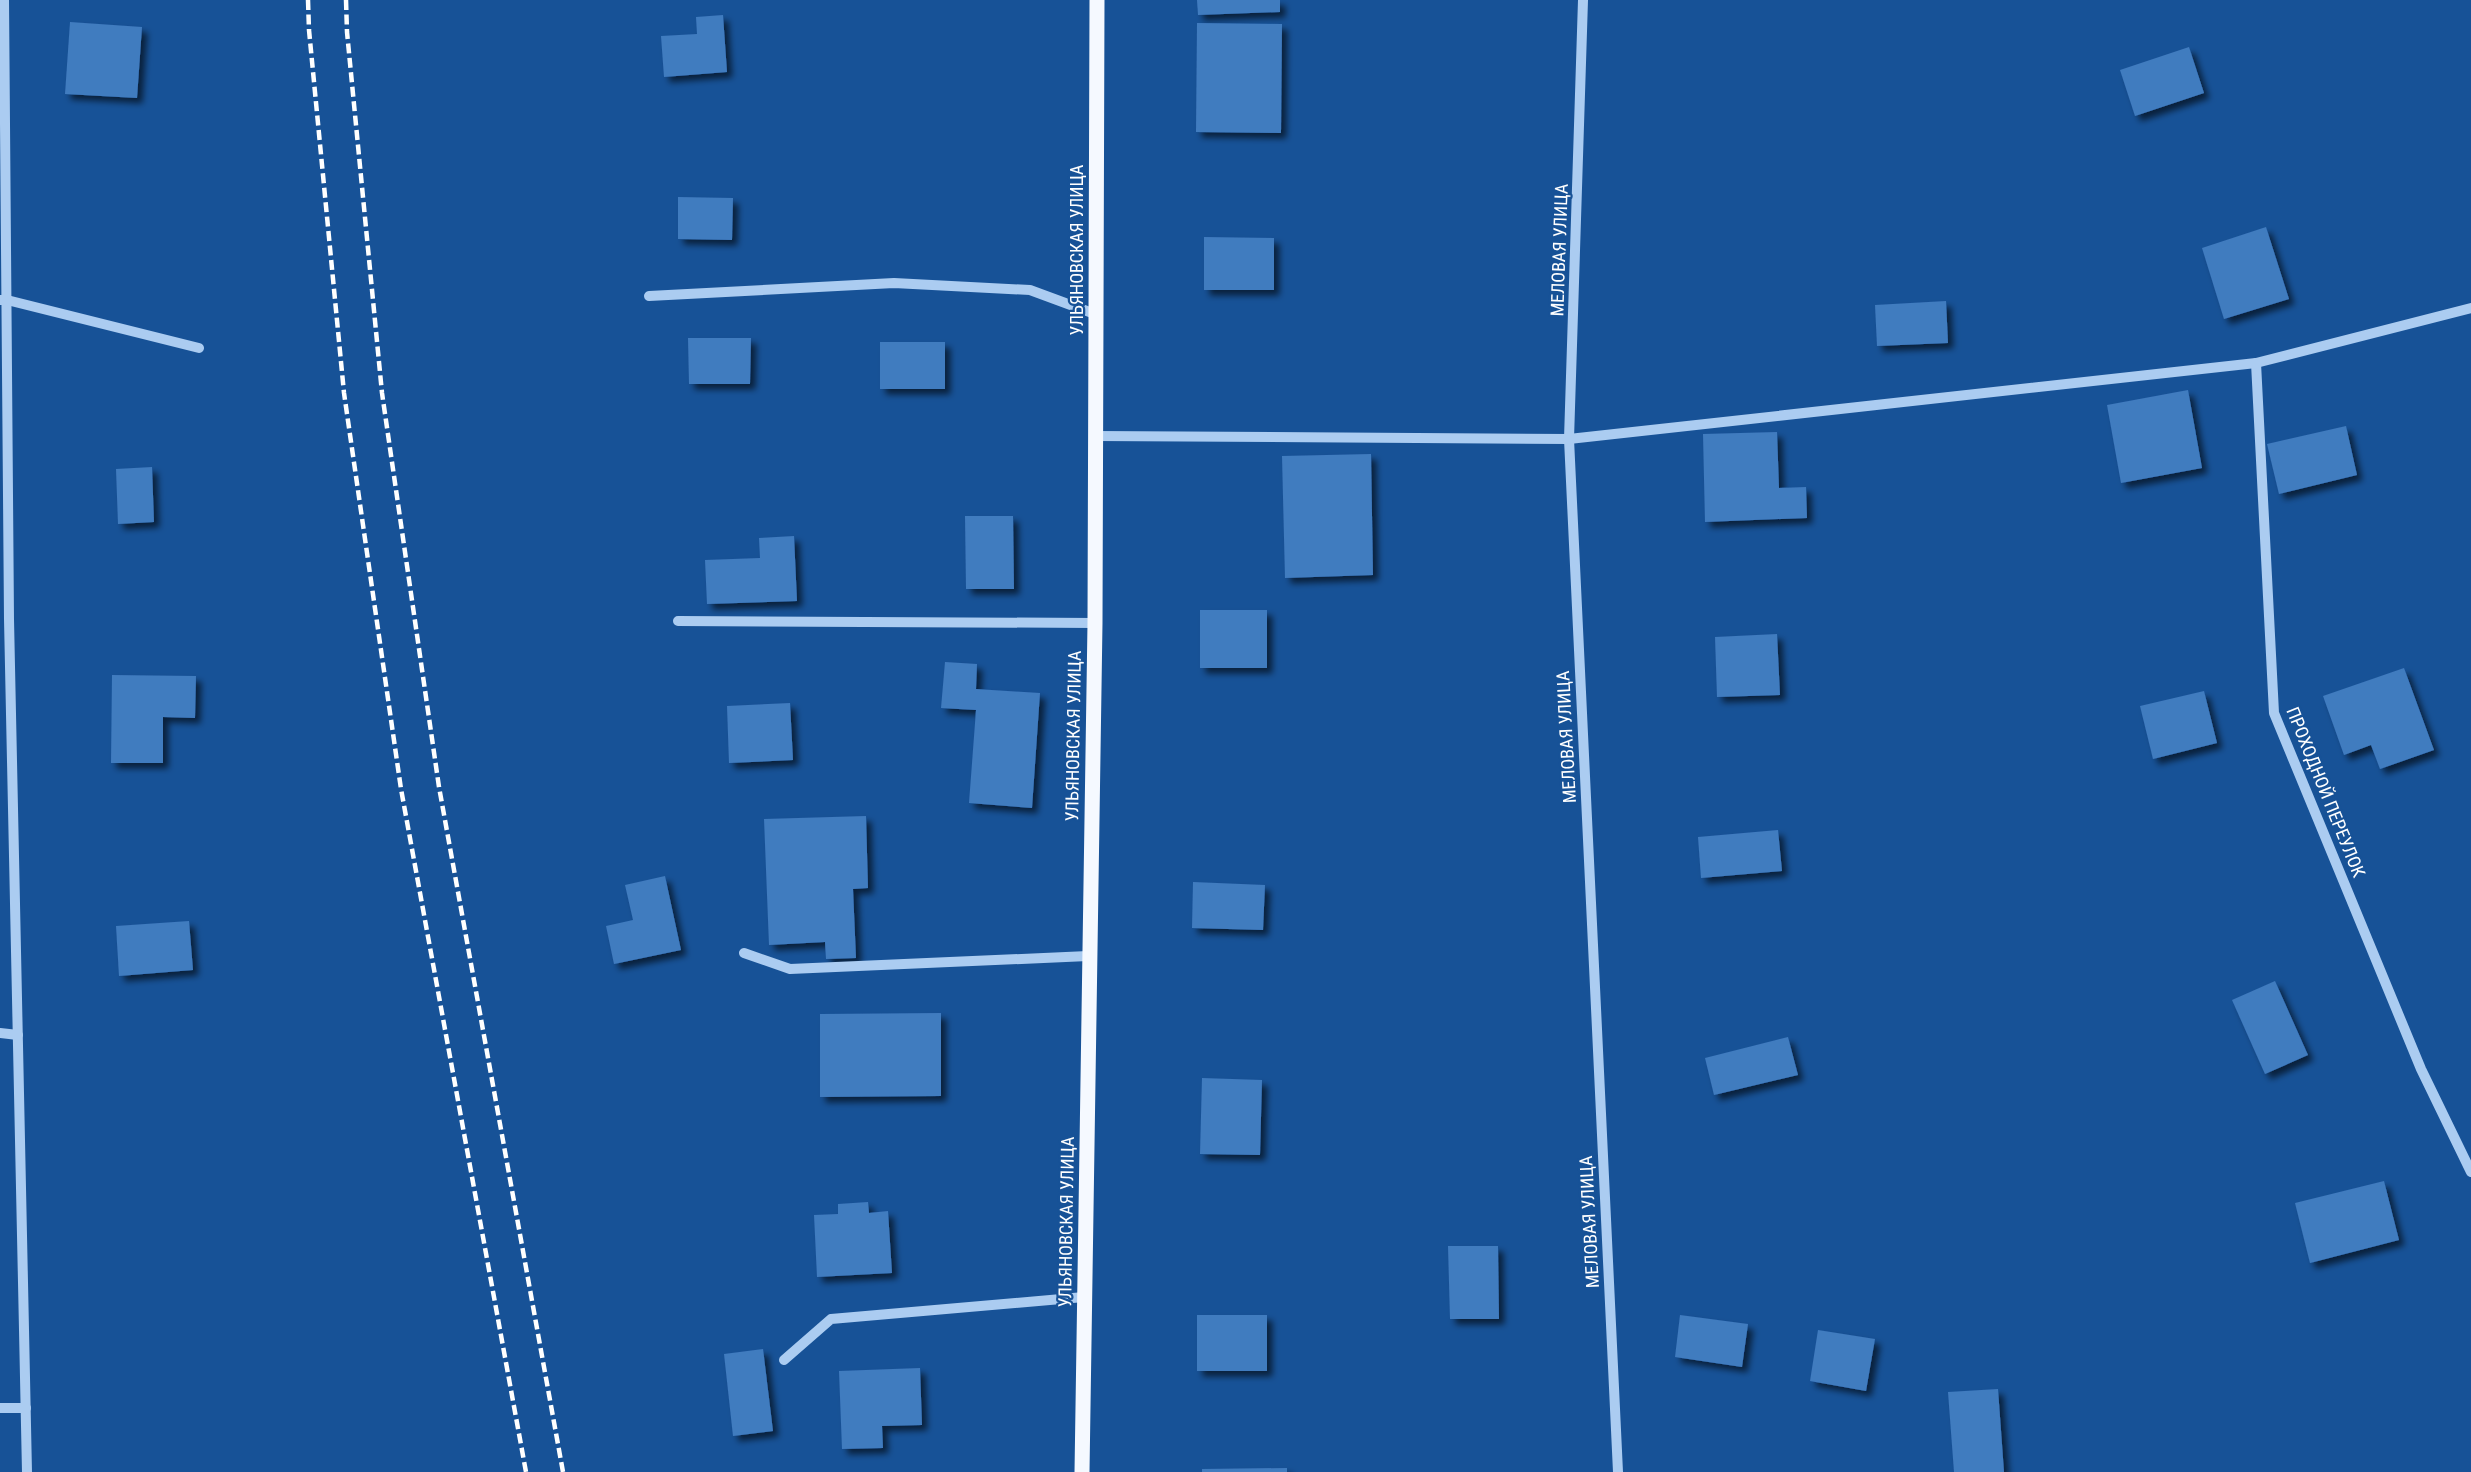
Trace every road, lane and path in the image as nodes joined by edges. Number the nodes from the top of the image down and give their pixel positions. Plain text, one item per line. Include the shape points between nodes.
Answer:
1 (4, 0) edge
2 (1097, 0) edge
3 (1583, 0) edge
4 (650, 296) dead end
5 (3, 300) edge
6 (2471, 308) edge
7 (1095, 314) junction
8 (199, 348) dead end
9 (2256, 363) junction
10 (1095, 436) junction
11 (1569, 439) junction
12 (678, 621) dead end
13 (1095, 623) junction
14 (5, 651) edge
15 (744, 953) dead end
16 (1089, 956) junction
17 (0, 1033) edge
18 (18, 1035) junction
19 (2471, 1172) edge
20 (1084, 1297) junction
21 (784, 1360) dead end
22 (0, 1408) edge
23 (26, 1408) junction
24 (27, 1472) edge
25 (1082, 1472) edge
26 (1618, 1472) edge

1 - 5 street
2 - 7 main road, УЛЬЯНОВСКАЯ УЛИЦА
3 - 11 street, МЕЛОВАЯ УЛИЦА
4 - 7 street via 905,284 1030,290
5 - 8 street
5 - 14 street
6 - 9 street
7 - 10 main road, УЛЬЯНОВСКАЯ УЛИЦА
9 - 11 street
9 - 19 street, ПРОХОДНОЙ ПЕРЕУЛОК via 2274,713 2421,1069
10 - 11 street
10 - 13 main road, УЛЬЯНОВСКАЯ УЛИЦА
11 - 26 street, МЕЛОВАЯ УЛИЦА
12 - 13 street
13 - 16 main road, УЛЬЯНОВСКАЯ УЛИЦА
14 - 18 street
15 - 16 street via 790,969
16 - 20 main road, УЛЬЯНОВСКАЯ УЛИЦА
17 - 18 street
18 - 23 street
20 - 21 street via 831,1319
20 - 25 main road, УЛЬЯНОВСКАЯ УЛИЦА
22 - 23 street
23 - 24 street

